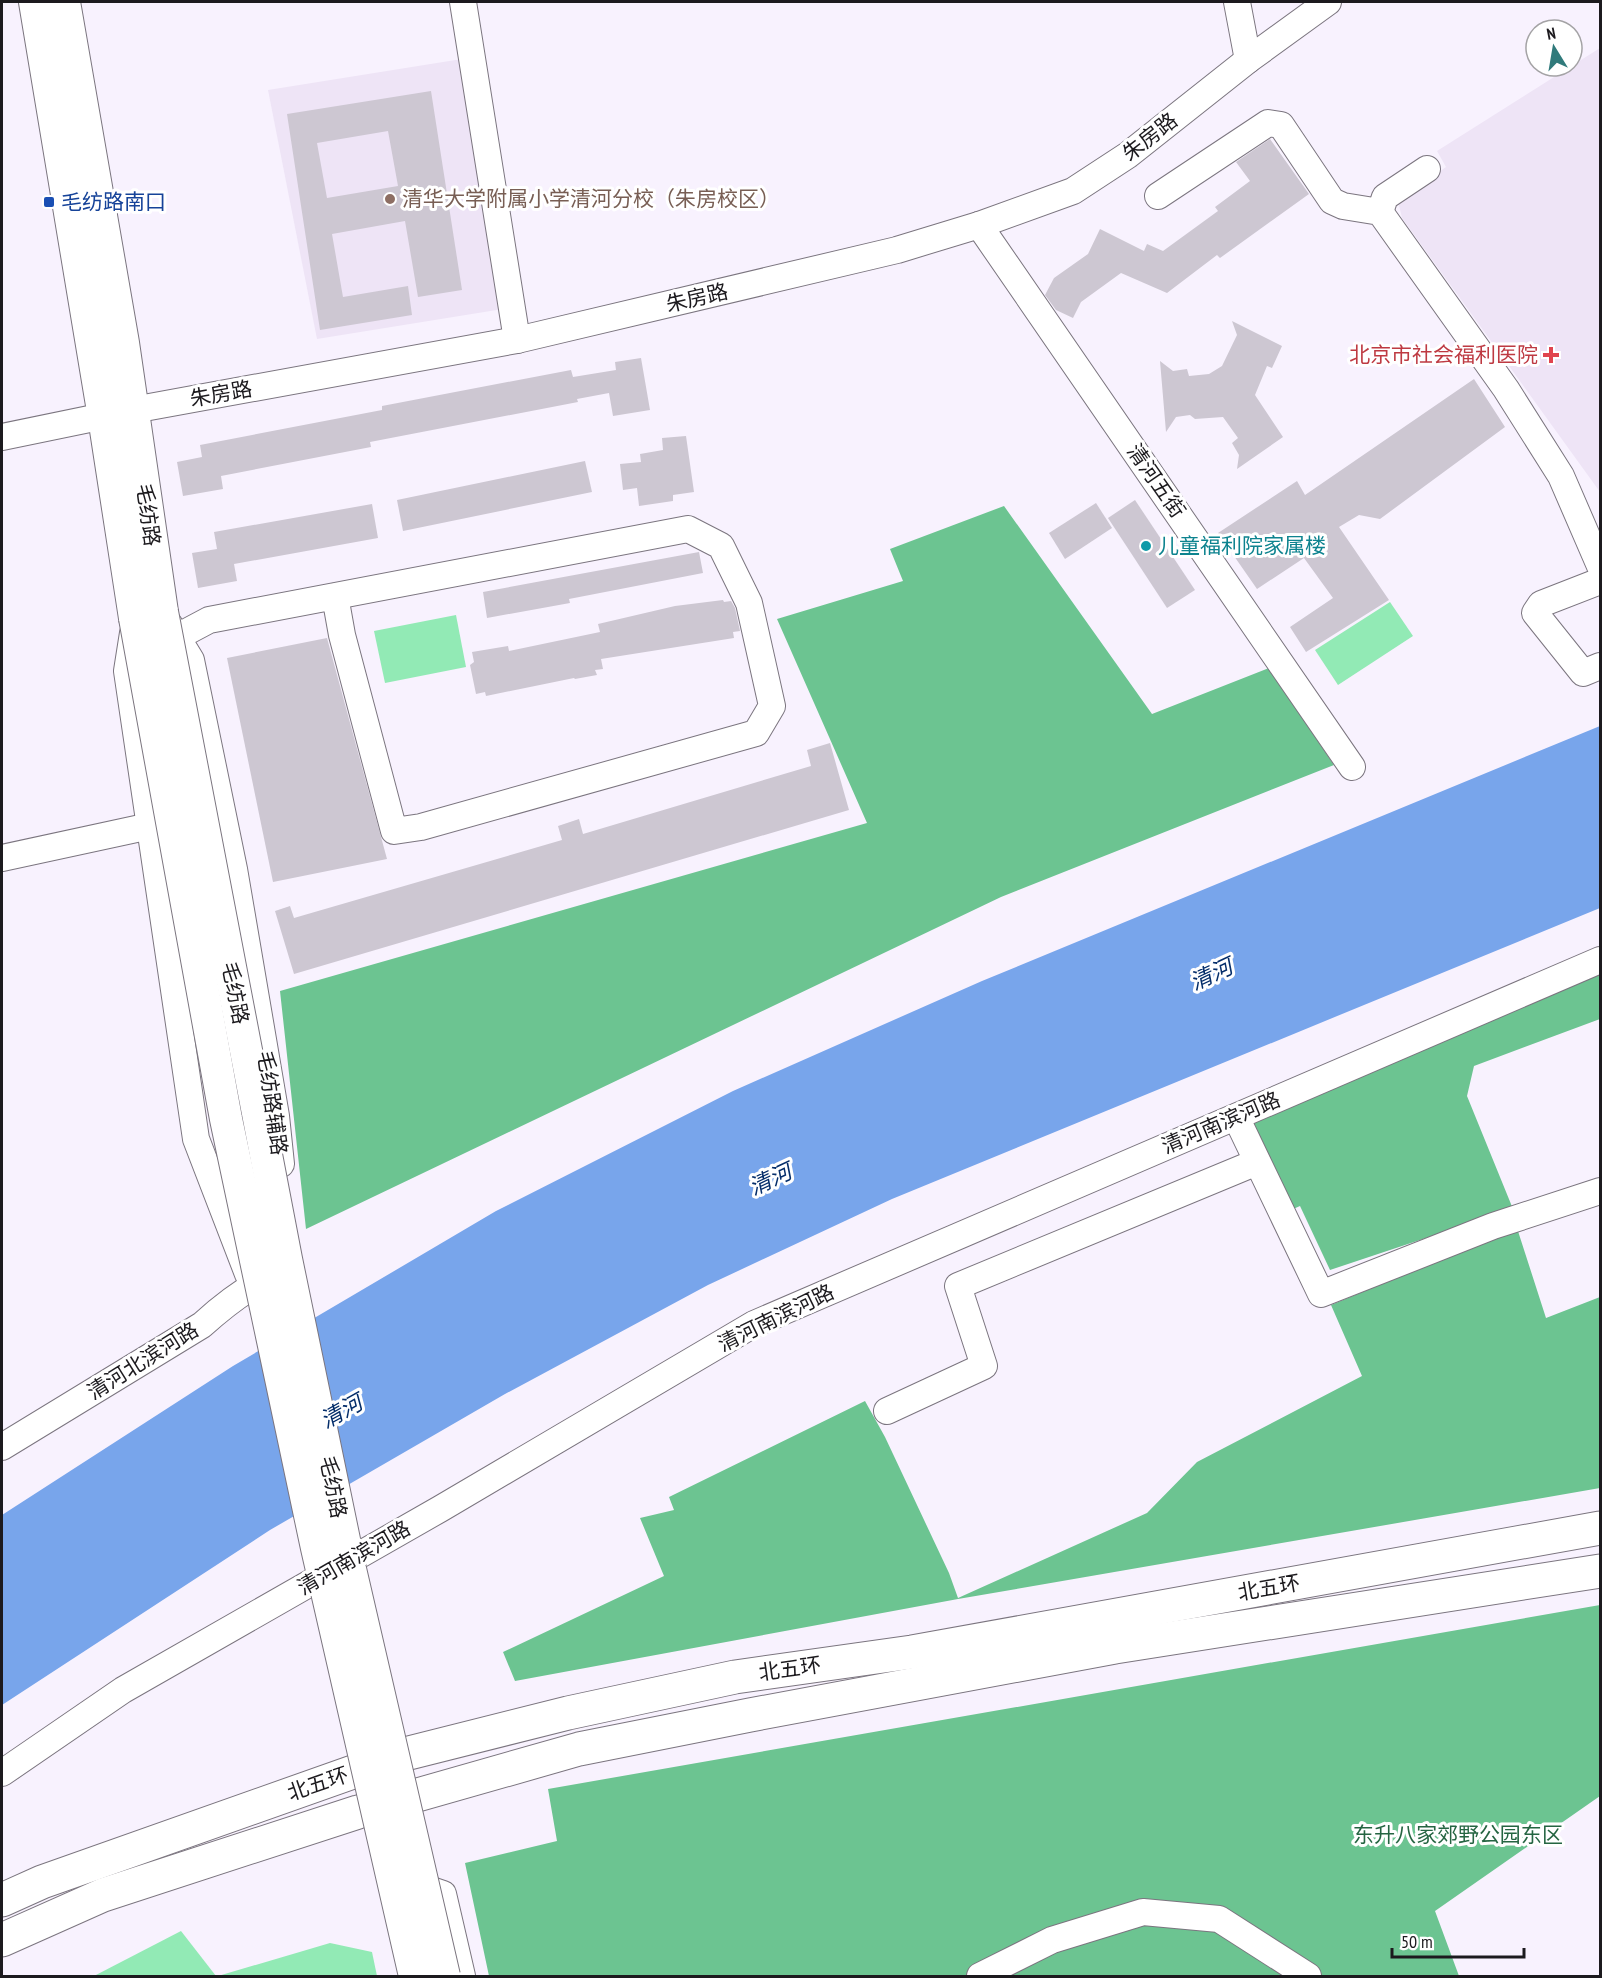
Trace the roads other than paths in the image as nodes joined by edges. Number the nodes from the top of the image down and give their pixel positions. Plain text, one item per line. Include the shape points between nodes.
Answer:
1 (34, 2) edge
2 (64, 2) edge
3 (463, 2) edge
4 (1237, 2) edge
5 (1328, 2) edge
6 (1248, 60) junction
7 (1427, 169) dead end
8 (1158, 196) dead end
9 (1380, 212) junction
10 (979, 225) junction
11 (517, 340) junction
12 (119, 414) junction
13 (2, 437) edge
14 (1600, 566) edge
15 (1600, 581) edge
16 (335, 596) junction
17 (158, 622) junction
18 (1592, 670) edge
19 (1352, 767) dead end
20 (150, 826) junction
21 (2, 858) edge
22 (1600, 960) edge
23 (1236, 1117) junction
24 (1257, 1162) junction
25 (1600, 1191) edge
26 (282, 1282) junction
27 (252, 1285) junction
28 (887, 1411) dead end
29 (2, 1448) edge
30 (1600, 1528) edge
31 (337, 1567) junction
32 (1600, 1571) edge
33 (2, 1773) edge
34 (2, 1900) edge
35 (2, 1940) edge
36 (401, 1977) edge
37 (415, 1977) edge
38 (444, 1977) edge
39 (462, 1977) edge
40 (980, 1977) edge
41 (1308, 1977) edge

1 - 12 main road
2 - 12 main road via 100,201
3 - 11 street
4 - 6 street
5 - 6 street, 朱房路
6 - 10 street, 朱房路 via 1128,155 1073,191
7 - 9 street via 1385,197
8 - 9 street via 1268,123 1281,125 1332,201
9 - 14 street via 1506,389 1555,466
10 - 11 street, 朱房路 via 897,250
10 - 19 street, 清河五街
11 - 12 street, 朱房路
12 - 13 street, 朱房路
12 - 17 main road
15 - 18 street via 1541,604 1535,613
16 - 16 street via 688,529 721,546 749,603 772,706 756,733 421,827 394,831
16 - 17 street via 209,620
17 - 20 street via 127,671
17 - 26 street, 毛纺路辅路 via 190,660 234,869 281,1166
17 - 37 main road, 毛纺路, bridge via 226,1119
17 - 38 main road, 毛纺路, bridge via 350,1569
20 - 21 street
20 - 27 street via 196,1139
22 - 23 street, 清河南滨河路
23 - 24 street
23 - 31 street, 清河南滨河路 via 754,1324
24 - 25 street via 1321,1294 1493,1226
24 - 28 street via 958,1286 984,1366
26 - 27 street, 清河北滨河路
26 - 31 street, 毛纺路辅路
27 - 29 street, 清河北滨河路 via 202,1325
30 - 34 highway, 北五环 via 912,1652 735,1677 568,1713 401,1755 42,1882
31 - 33 street, 清河南滨河路 via 123,1689
32 - 35 highway, 北五环 via 1115,1647 579,1749 358,1812 103,1895
36 - 39 street via 384,1911 407,1882 443,1894
40 - 41 street via 1052,1940 1143,1912 1219,1918

